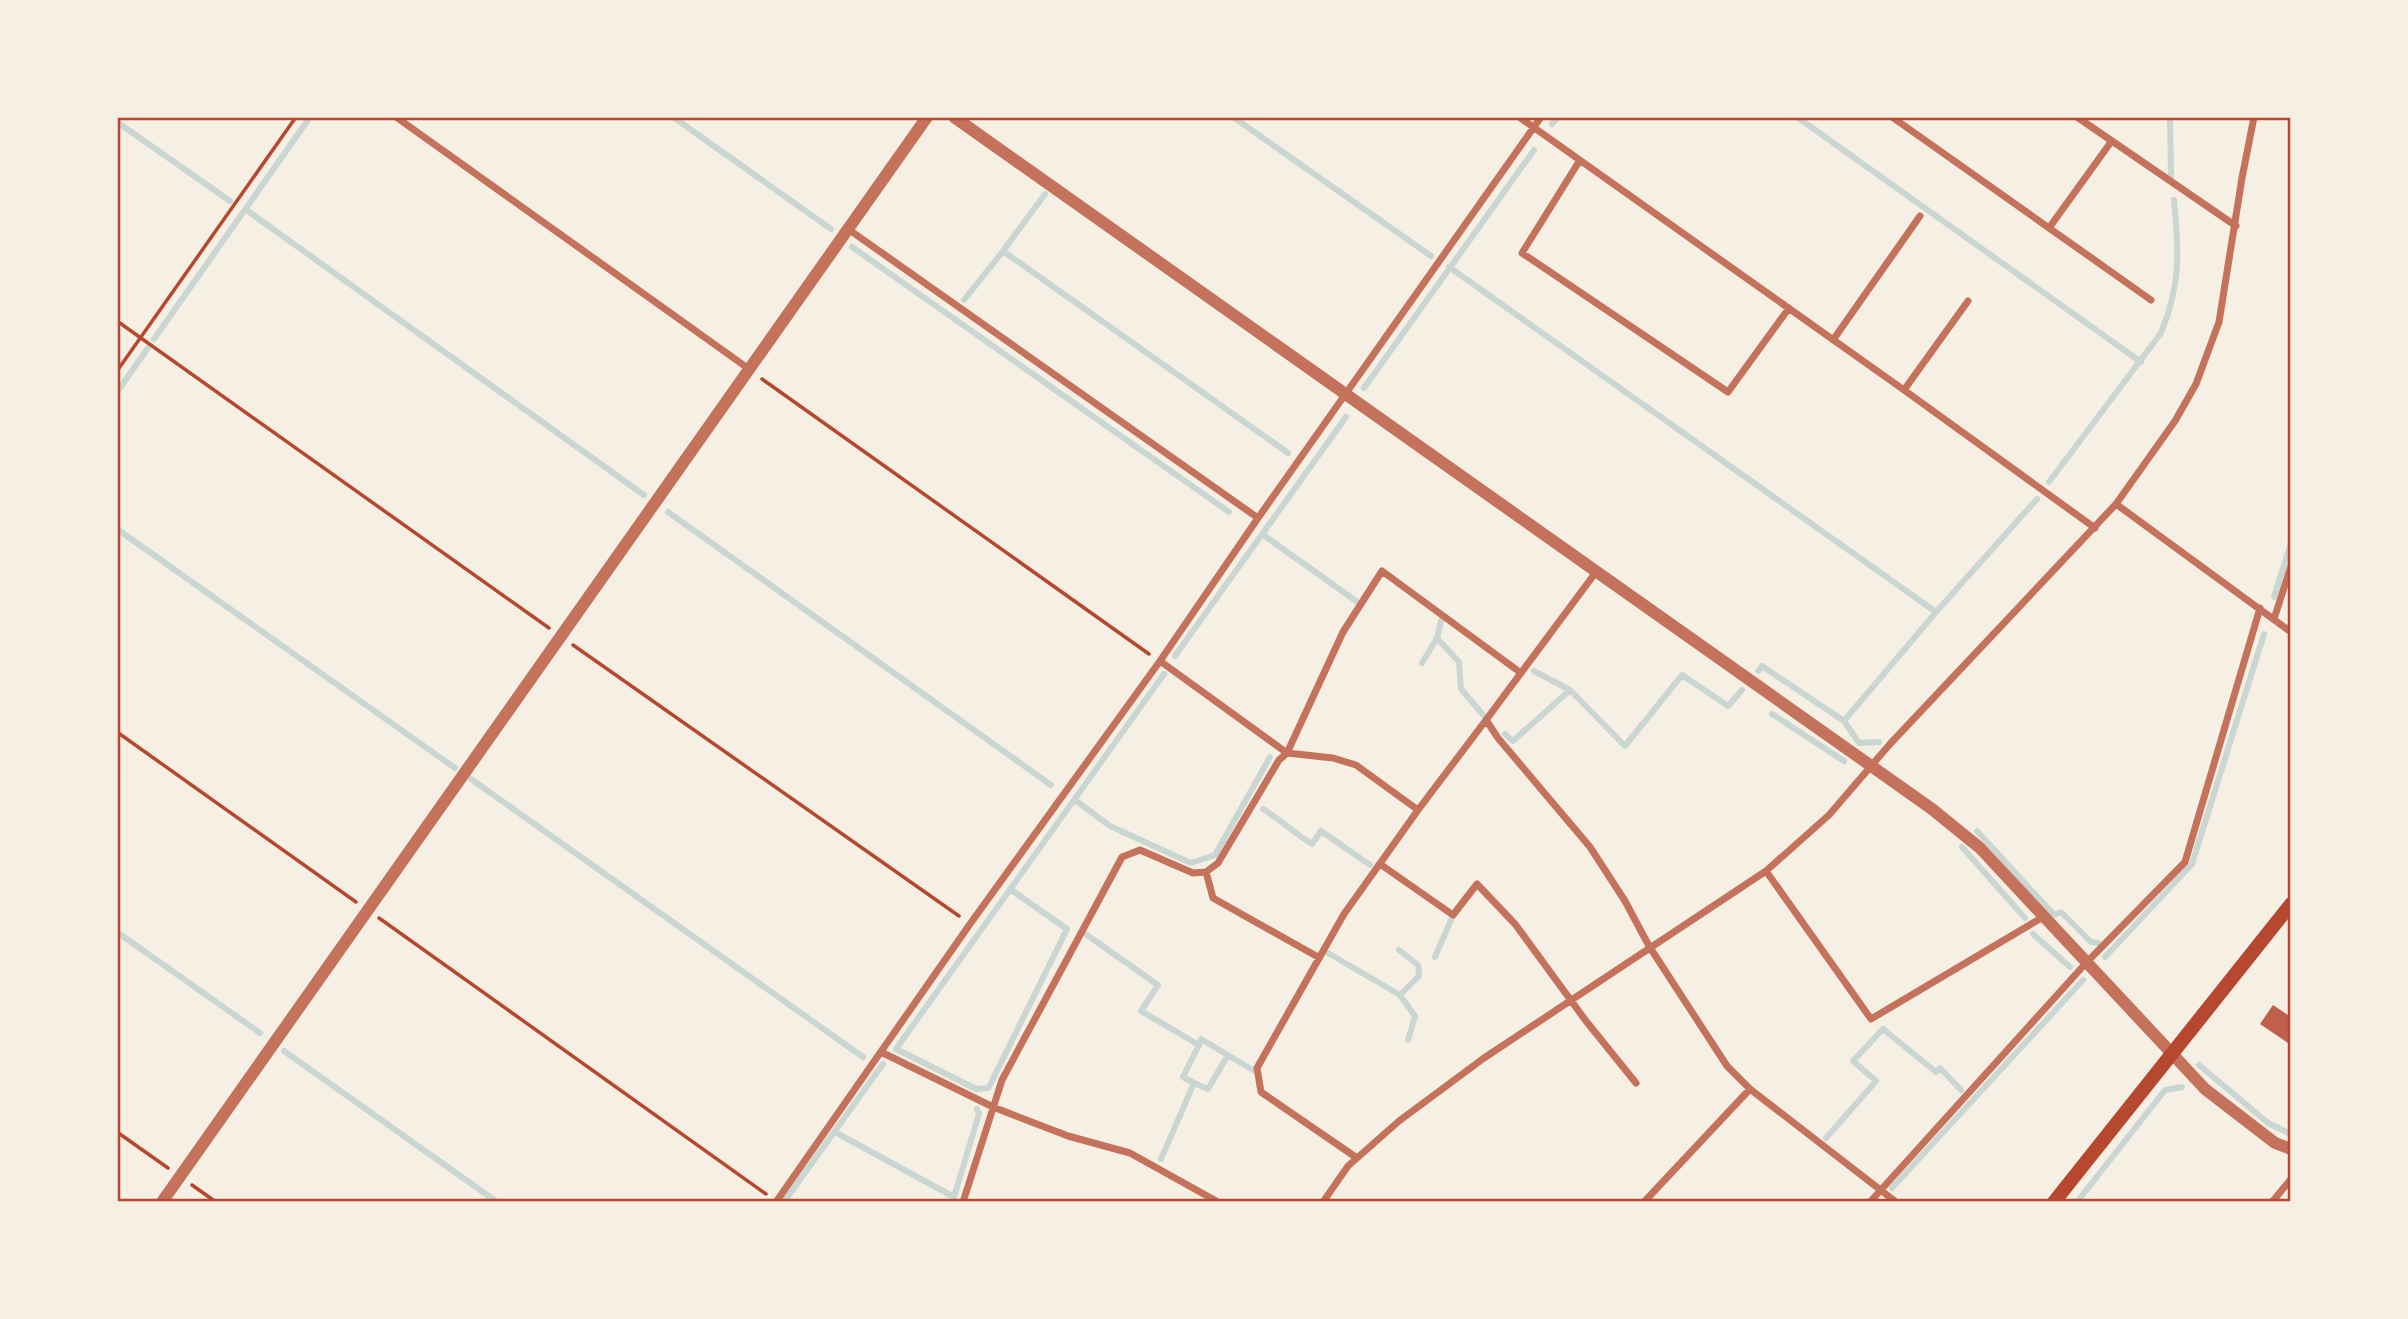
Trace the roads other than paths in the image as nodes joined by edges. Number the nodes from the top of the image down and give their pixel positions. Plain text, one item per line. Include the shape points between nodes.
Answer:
1 (396, 117) edge
2 (927, 117) edge
3 (954, 117) edge
4 (1519, 117) edge
5 (1541, 117) edge
6 (1892, 117) edge
7 (2077, 117) edge
8 (2254, 117) edge
9 (1534, 127) junction
10 (2110, 142) junction
11 (1580, 160) junction
12 (1920, 216) dead end
13 (2236, 226) junction
14 (2049, 228) junction
15 (848, 229) junction
16 (2151, 300) dead end
17 (1968, 301) dead end
18 (1789, 308) junction
19 (1833, 340) junction
20 (749, 369) junction
21 (1904, 390) junction
22 (1346, 395) junction
23 (2116, 504) junction
24 (1258, 518) junction
25 (2095, 528) junction
26 (2291, 566) edge
27 (1596, 572) junction
28 (2260, 608) junction
29 (2274, 620) junction
30 (2291, 632) edge
31 (1160, 661) junction
32 (1521, 673) junction
33 (1486, 720) junction
34 (1287, 753) junction
35 (1871, 767) junction
36 (1418, 810) junction
37 (1380, 864) junction
38 (1766, 871) junction
39 (1206, 872) junction
40 (2291, 904) edge
41 (2043, 917) junction
42 (1650, 946) junction
43 (1318, 957) junction
44 (2087, 963) junction
45 (1570, 1000) junction
46 (881, 1052) junction
47 (2173, 1053) junction
48 (1636, 1083) dead end
49 (1750, 1089) junction
50 (993, 1107) junction
51 (2291, 1150) edge
52 (1357, 1158) junction
53 (2291, 1179) edge
54 (1881, 1190) junction
55 (162, 1202) edge
56 (776, 1202) edge
57 (963, 1202) edge
58 (1218, 1202) edge
59 (1323, 1202) edge
60 (1643, 1202) edge
61 (1870, 1202) edge
62 (1896, 1202) edge
63 (2054, 1202) edge
64 (2272, 1202) edge

1 - 20 street
2 - 15 street
3 - 22 street
4 - 9 street
5 - 9 street
6 - 14 street
7 - 10 street
8 - 13 street
9 - 11 street
9 - 22 street
10 - 13 street
10 - 14 street
11 - 18 street
11 - 18 street via 1522,253 1728,392
12 - 19 street
13 - 23 street via 2219,322 2196,384
14 - 16 street
15 - 20 street
15 - 24 street
17 - 21 street
18 - 19 street
19 - 21 street
20 - 55 street
21 - 25 street
22 - 24 street
22 - 27 street
23 - 25 street
23 - 28 street
24 - 31 street
25 - 35 street
26 - 29 street
27 - 32 street
27 - 35 street
28 - 29 street
28 - 44 street via 2185,862
29 - 30 street
31 - 34 street
31 - 46 street
32 - 33 street
32 - 34 street via 1381,571 1343,632
33 - 36 street
33 - 42 street via 1590,847
34 - 36 street via 1356,765
34 - 39 street via 1218,863
35 - 38 street via 1829,815
35 - 41 street via 1980,848
36 - 37 street
37 - 43 street
37 - 45 street via 1453,915 1477,884 1515,924
38 - 41 street via 1871,1018
38 - 42 street
39 - 43 street via 1213,898
39 - 50 street via 1193,873 1140,850 1122,857 1002,1080
40 - 47 main road
41 - 44 street
42 - 45 street
42 - 49 street via 1727,1066
43 - 52 street via 1257,1068 1261,1092
44 - 47 street
44 - 54 street
45 - 48 street
45 - 52 street via 1484,1058
46 - 50 street
46 - 56 street
47 - 51 street via 2204,1089
47 - 63 main road
49 - 54 street
49 - 60 street
50 - 57 street
50 - 58 street via 1068,1136 1130,1153
52 - 59 street
53 - 64 street
54 - 61 street
54 - 62 street

